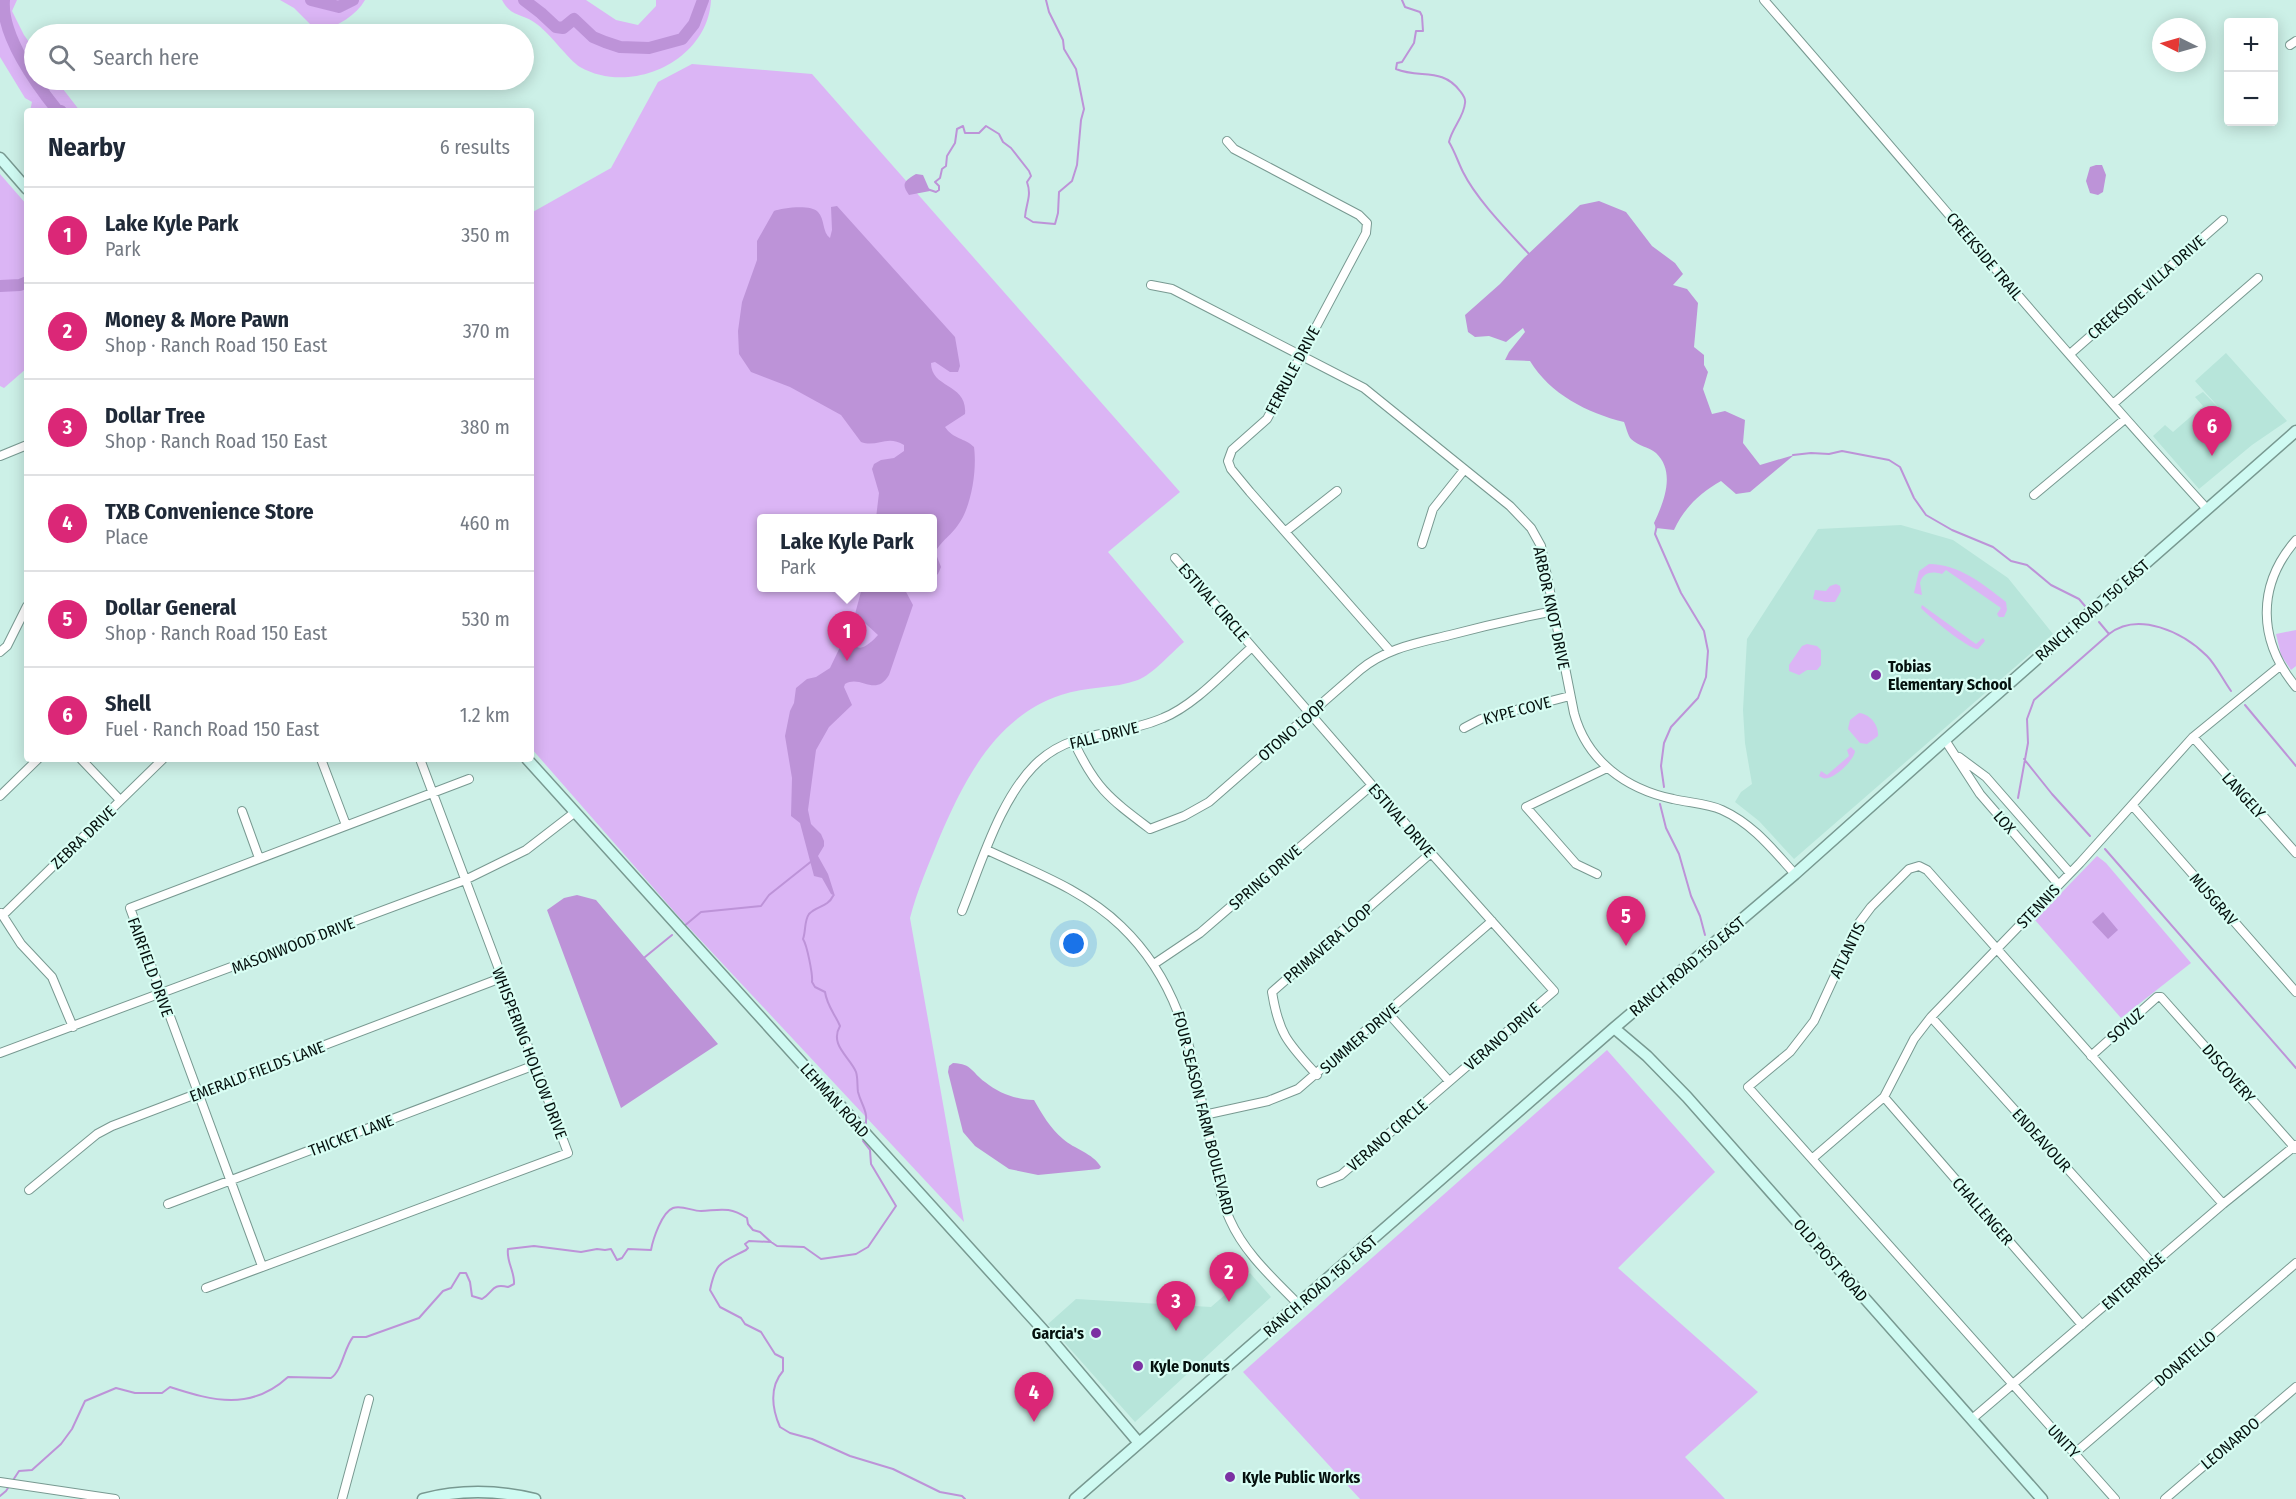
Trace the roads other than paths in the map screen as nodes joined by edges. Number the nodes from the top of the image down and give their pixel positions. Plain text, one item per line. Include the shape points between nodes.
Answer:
1 (1764, 0) edge
2 (1227, 141) dead end
3 (0, 158) edge
4 (24, 186) edge
5 (2223, 220) dead end
6 (2258, 278) dead end
7 (1151, 285) dead end
8 (1300, 354) junction
9 (2070, 354) junction
10 (2113, 404) junction
11 (2125, 419) junction
12 (2296, 431) edge
13 (24, 446) edge
14 (0, 456) edge
15 (1464, 470) junction
16 (1337, 491) dead end
17 (2034, 495) dead end
18 (2207, 509) junction
19 (1286, 531) junction
20 (2296, 540) edge
21 (1422, 544) dead end
22 (1176, 558) dead end
23 (1554, 611) junction
24 (24, 612) edge
25 (1252, 646) junction
26 (1390, 651) junction
27 (0, 652) edge
28 (2280, 666) junction
29 (2296, 687) edge
30 (1570, 696) junction
31 (1311, 714) junction
32 (1464, 728) dead end
33 (2193, 737) junction
34 (1073, 740) junction
35 (1945, 740) junction
36 (1958, 756) junction
37 (35, 762) edge
38 (84, 762) edge
39 (160, 762) edge
40 (322, 762) edge
41 (421, 762) edge
42 (530, 762) edge
43 (1607, 768) junction
44 (469, 778) dead end
45 (1372, 784) junction
46 (432, 791) junction
47 (0, 796) edge
48 (120, 800) junction
49 (2132, 805) junction
50 (242, 811) dead end
51 (574, 813) junction
52 (346, 825) junction
53 (987, 850) junction
54 (2296, 853) edge
55 (1431, 854) junction
56 (259, 858) junction
57 (2070, 873) junction
58 (1597, 874) dead end
59 (1795, 874) junction
60 (465, 880) junction
61 (2058, 884) junction
62 (962, 911) dead end
63 (1, 913) edge
64 (1492, 921) junction
65 (1997, 948) junction
66 (1154, 964) junction
67 (501, 978) junction
68 (1554, 991) joint
69 (2296, 992) edge
70 (161, 995) junction
71 (2161, 997) joint
72 (1388, 1013) junction
73 (1931, 1017) junction
74 (73, 1027) junction
75 (1614, 1028) junction
76 (0, 1053) edge
77 (2091, 1056) junction
78 (534, 1065) junction
79 (1317, 1075) junction
80 (1449, 1081) junction
81 (197, 1093) junction
82 (1884, 1097) junction
83 (1204, 1115) junction
84 (2295, 1147) edge
85 (1813, 1158) junction
86 (231, 1180) junction
87 (1321, 1183) dead end
88 (29, 1190) dead end
89 (2223, 1203) junction
90 (168, 1204) dead end
91 (2296, 1263) edge
92 (2153, 1264) junction
93 (262, 1266) junction
94 (206, 1288) dead end
95 (1299, 1305) junction
96 (2082, 1325) junction
97 (2011, 1385) junction
98 (2296, 1387) edge
99 (369, 1399) dead end
100 (1972, 1419) junction
101 (1139, 1443) junction
102 (2075, 1453) junction
103 (1, 1482) edge
104 (67, 1496) edge
105 (115, 1499) edge
106 (342, 1499) edge
107 (423, 1499) edge
108 (535, 1499) edge
109 (1075, 1499) edge
110 (2042, 1499) edge
111 (2115, 1499) edge
112 (2165, 1499) edge

1 - 9 street, CREEKSIDE TRAIL
2 - 8 street, FERRULE DRIVE via 1234,149 1359,215 1367,223 1366,233
3 - 4 main road
5 - 9 street, CREEKSIDE VILLA DRIVE
6 - 10 street
7 - 8 street, ARBOR KNOT DRIVE via 1172,289
8 - 15 street, ARBOR KNOT DRIVE via 1369,391
8 - 19 street, FERRULE DRIVE via 1266,419 1228,457 1230,469
9 - 10 street, CREEKSIDE TRAIL
10 - 11 street, CREEKSIDE TRAIL
11 - 17 street
11 - 18 street, CREEKSIDE TRAIL
12 - 18 main road, RANCH ROAD 150 EAST
13 - 14 street
15 - 21 street via 1433,509
15 - 23 street, ARBOR KNOT DRIVE via 1531,528 1540,546
16 - 19 street
18 - 35 main road, RANCH ROAD 150 EAST
19 - 26 street, FERRULE DRIVE
20 - 28 street via 2276,569 2267,602 2269,637
22 - 25 street, ESTIVAL CIRCLE
23 - 26 street, OTONO LOOP
23 - 30 street, ARBOR KNOT DRIVE
24 - 27 street
25 - 31 street, ESTIVAL DRIVE
25 - 34 street, FALL DRIVE via 1173,713 1146,725
26 - 31 street, OTONO LOOP via 1367,664
28 - 29 street
28 - 33 street, STENNIS
30 - 32 street, KYPE COVE via 1480,719
30 - 43 street, ARBOR KNOT DRIVE via 1579,730
31 - 34 street, OTONO LOOP via 1209,802 1150,829 1101,789
31 - 45 street, ESTIVAL DRIVE
33 - 49 street, STENNIS
33 - 54 street, LANGELY
34 - 53 street, FALL DRIVE via 1048,754 1023,778
35 - 36 street, LOX
35 - 59 main road, RANCH ROAD 150 EAST
36 - 57 street, LOX via 1986,777
36 - 61 street, LOX via 1980,794
37 - 47 street
38 - 48 street
39 - 48 street, ZEBRA DRIVE
40 - 52 street
41 - 46 street, WHISPERING HOLLOW DRIVE
42 - 51 main road, LEHMAN ROAD
43 - 58 street via 1526,807 1576,864
43 - 59 street, ARBOR KNOT DRIVE via 1644,791 1709,805 1733,816 1760,836
44 - 46 street, FAIRFIELD DRIVE
45 - 55 street, ESTIVAL DRIVE
45 - 66 street, SPRING DRIVE via 1200,933
46 - 52 street, FAIRFIELD DRIVE
46 - 60 street, WHISPERING HOLLOW DRIVE
48 - 63 street, ZEBRA DRIVE
49 - 57 street, STENNIS
49 - 69 street, MUSGRAV
50 - 56 street
51 - 60 street, MASONWOOD DRIVE via 526,850
51 - 101 main road, LEHMAN ROAD via 1046,1332
52 - 56 street, FAIRFIELD DRIVE
53 - 62 street, FALL DRIVE
53 - 66 street, FOUR SEASON FARM BOULEVARD via 1065,886 1095,905 1125,930
55 - 64 street, ESTIVAL DRIVE
55 - 79 street, PRIMAVERA LOOP via 1272,992 1283,1034
56 - 70 street, FAIRFIELD DRIVE via 129,908
57 - 61 street, STENNIS
59 - 75 main road, RANCH ROAD 150 EAST
60 - 67 street, WHISPERING HOLLOW DRIVE
60 - 70 street, MASONWOOD DRIVE
61 - 65 street, STENNIS
63 - 74 street via 21,944 52,977
64 - 68 street, ESTIVAL DRIVE
64 - 72 street, SUMMER DRIVE
65 - 73 street, STENNIS
65 - 77 street, ATLANTIS
65 - 85 street, ATLANTIS via 1919,864 1871,907 1859,923 1814,1021 1790,1052 1748,1087
66 - 83 street, FOUR SEASON FARM BOULEVARD via 1184,1026
67 - 78 street, WHISPERING HOLLOW DRIVE
67 - 81 street, EMERALD FIELDS LANE
68 - 80 street, VERANO DRIVE
70 - 74 street, MASONWOOD DRIVE
70 - 81 street, FAIRFIELD DRIVE
71 - 77 street, SOYUZ
71 - 84 street, DISCOVERY
72 - 79 street, SUMMER DRIVE
72 - 80 street
73 - 82 street, STENNIS via 1914,1039
73 - 92 street, ENDEAVOUR
74 - 76 street, MASONWOOD DRIVE
75 - 95 main road, RANCH ROAD 150 EAST
75 - 100 main road, OLD POST ROAD via 1688,1097
77 - 89 street, ATLANTIS
78 - 86 street, THICKET LANE
78 - 93 street, WHISPERING HOLLOW DRIVE via 568,1153
79 - 83 street, SUMMER DRIVE via 1280,1097
80 - 87 street, VERANO CIRCLE via 1341,1175
81 - 86 street, FAIRFIELD DRIVE
81 - 88 street, EMERALD FIELDS LANE via 98,1134
82 - 85 street, STENNIS
82 - 96 street, CHALLENGER
83 - 95 street, FOUR SEASON FARM BOULEVARD via 1220,1191 1235,1230 1247,1249
84 - 89 street, ENTERPRISE
85 - 97 street, ATLANTIS
86 - 90 street, THICKET LANE
86 - 93 street, FAIRFIELD DRIVE
89 - 92 street, ENTERPRISE
91 - 102 street, DONATELLO
92 - 96 street, ENTERPRISE
93 - 94 street, WHISPERING HOLLOW DRIVE
95 - 101 main road, RANCH ROAD 150 EAST
96 - 97 street, ENTERPRISE
97 - 100 street, ENTERPRISE
97 - 102 street, UNITY
98 - 112 street, LEONARDO
99 - 106 street
100 - 110 main road, OLD POST ROAD
101 - 109 main road, RANCH ROAD 150 EAST
102 - 111 street, UNITY
103 - 104 street
104 - 105 street
107 - 108 main road via 482,1490

